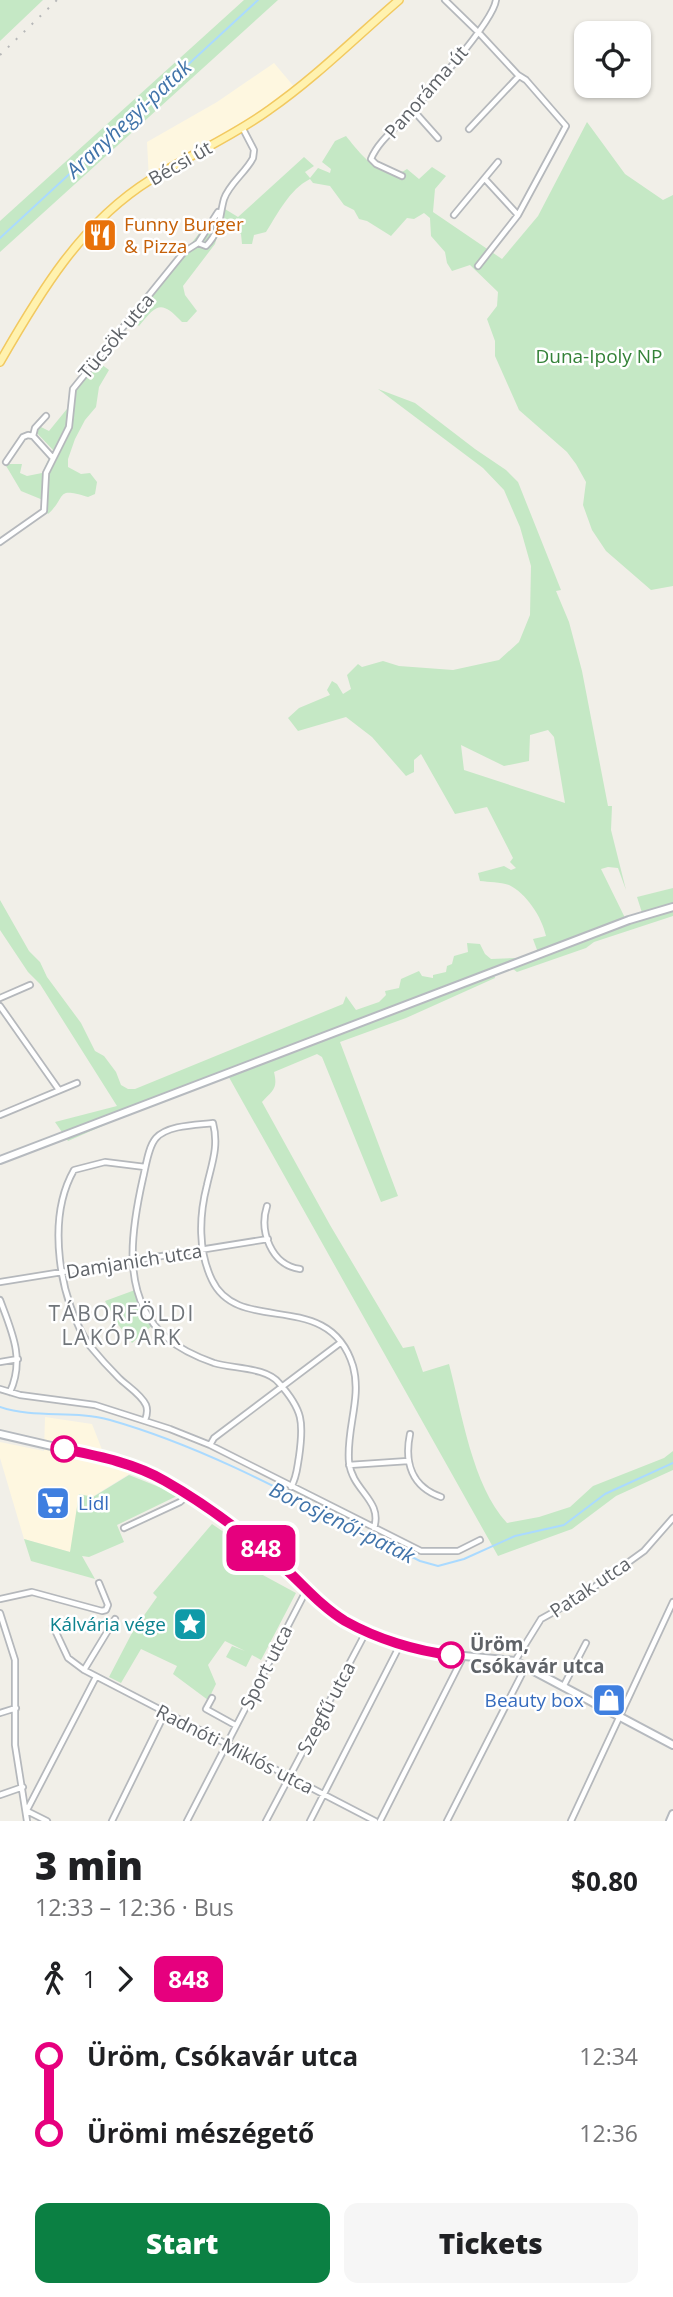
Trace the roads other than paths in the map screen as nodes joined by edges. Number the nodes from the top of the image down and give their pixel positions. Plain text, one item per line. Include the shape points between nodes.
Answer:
1 (399, 0) edge
2 (445, 0) edge
3 (496, 0) edge
4 (478, 32) junction
5 (519, 76) junction
6 (412, 110) junction
7 (242, 127) junction
8 (469, 129) dead end
9 (438, 138) dead end
10 (498, 162) dead end
11 (402, 176) dead end
12 (485, 179) junction
13 (218, 212) dead end
14 (454, 215) dead end
15 (518, 215) junction
16 (198, 243) junction
17 (478, 266) dead end
18 (0, 362) edge
19 (46, 416) dead end
20 (33, 436) junction
21 (52, 457) junction
22 (6, 461) dead end
23 (0, 542) edge
24 (673, 907) edge
25 (30, 985) dead end
26 (0, 998) edge
27 (0, 1006) edge
28 (77, 1083) dead end
29 (59, 1090) junction
30 (0, 1115) edge
31 (0, 1160) edge
32 (145, 1167) junction
33 (267, 1206) dead end
34 (268, 1240) junction
35 (202, 1250) junction
36 (133, 1261) junction
37 (300, 1269) dead end
38 (62, 1272) junction
39 (0, 1282) edge
40 (0, 1300) edge
41 (340, 1343) junction
42 (18, 1359) junction
43 (0, 1362) edge
44 (283, 1388) junction
45 (0, 1389) edge
46 (10, 1392) junction
47 (145, 1420) junction
48 (0, 1434) edge
49 (410, 1434) dead end
50 (210, 1445) junction
51 (408, 1461) junction
52 (349, 1465) junction
53 (291, 1487) junction
54 (188, 1495) junction
55 (441, 1497) dead end
56 (673, 1518) edge
57 (124, 1528) dead end
58 (374, 1528) junction
59 (480, 1540) dead end
60 (99, 1583) dead end
61 (307, 1589) junction
62 (0, 1599) edge
63 (673, 1602) edge
64 (0, 1613) edge
65 (115, 1619) dead end
66 (53, 1626) dead end
67 (2, 1631) edge
68 (366, 1632) junction
69 (401, 1643) junction
70 (586, 1643) dead end
71 (463, 1657) junction
72 (515, 1661) junction
73 (526, 1665) junction
74 (84, 1671) junction
75 (96, 1678) junction
76 (563, 1687) junction
77 (212, 1698) dead end
78 (16, 1708) junction
79 (0, 1713) edge
80 (165, 1713) junction
81 (618, 1717) junction
82 (235, 1726) junction
83 (226, 1744) junction
84 (673, 1745) edge
85 (289, 1778) junction
86 (23, 1787) junction
87 (324, 1794) junction
88 (0, 1795) edge
89 (27, 1811) junction
90 (673, 1814) edge
91 (27, 1821) edge
92 (47, 1821) edge
93 (112, 1821) edge
94 (187, 1821) edge
95 (266, 1821) edge
96 (310, 1821) edge
97 (377, 1821) edge
98 (447, 1821) edge
99 (570, 1821) edge
100 (670, 1821) edge

1 - 7 main road, Bécsi út via 279,103
2 - 4 street
3 - 4 street, Panoráma út
4 - 5 street
4 - 6 street, Panoráma út
5 - 8 street
5 - 15 street via 566,126
6 - 9 street
6 - 11 street, Panoráma út via 372,159
7 - 16 street, Tücsök utca via 254,150 253,160 224,198 223,215 211,241 206,246
7 - 18 main road, Bécsi út via 149,180 104,216 52,276
10 - 12 street
12 - 14 street
12 - 15 street
13 - 16 street, Tücsök utca
15 - 17 street
16 - 21 street, Tücsök utca via 178,258 73,389 69,427
19 - 20 street
20 - 21 street
20 - 22 street via 23,436
21 - 23 street, Tücsök utca via 46,473 44,511
24 - 31 main road
25 - 26 street
27 - 29 street
28 - 29 street
29 - 30 street
32 - 35 street via 158,1136 212,1123 216,1150 204,1201
32 - 36 street
32 - 38 street via 105,1162 74,1170 59,1226
33 - 34 street
34 - 35 street, Damjanich utca
34 - 37 street via 275,1257
35 - 36 street, Damjanich utca
35 - 41 street via 213,1282 230,1302 323,1325
36 - 38 street, Damjanich utca
36 - 44 street via 142,1305 167,1338 197,1357 270,1376
38 - 39 street, Damjanich utca
38 - 47 street via 82,1332 107,1366 144,1401
40 - 42 street
41 - 44 street
41 - 52 street via 355,1380
42 - 43 street
42 - 46 street
44 - 50 street
44 - 53 street via 303,1425
45 - 46 street
46 - 47 street via 95,1405
47 - 50 street
48 - 54 main road via 129,1464
49 - 51 street
50 - 53 street
51 - 52 street
51 - 55 street via 424,1490
52 - 58 street via 355,1482 376,1510
53 - 58 street
54 - 57 street
54 - 61 main road via 274,1558
56 - 72 street, Patak utca via 644,1551 541,1619
58 - 59 street via 431,1552 464,1549
60 - 62 street via 108,1605 102,1611 32,1592
61 - 68 main road via 333,1613
61 - 82 street, Sport utca
63 - 81 street
64 - 67 street
65 - 74 street
66 - 74 street, Radnóti Miklós utca via 68,1658
67 - 78 street via 15,1660
68 - 69 main road
68 - 85 street, Szegfű utca
69 - 71 main road
69 - 87 street
70 - 76 street
71 - 72 main road
71 - 97 street
72 - 73 main road
73 - 76 main road
73 - 98 street
74 - 75 street, Radnóti Miklós utca
75 - 80 street, Radnóti Miklós utca
75 - 89 street
76 - 81 main road
77 - 82 street via 206,1709
78 - 79 street
78 - 86 street via 15,1745
80 - 83 street, Radnóti Miklós utca
80 - 93 street
81 - 84 main road
81 - 99 street
82 - 83 street, Sport utca
83 - 85 street, Radnóti Miklós utca
83 - 94 street, Sport utca
85 - 87 street, Radnóti Miklós utca
85 - 95 street, Szegfű utca
86 - 88 street
86 - 89 street
87 - 96 street
87 - 97 street, Radnóti Miklós utca
89 - 91 street
89 - 92 street
90 - 100 main road

